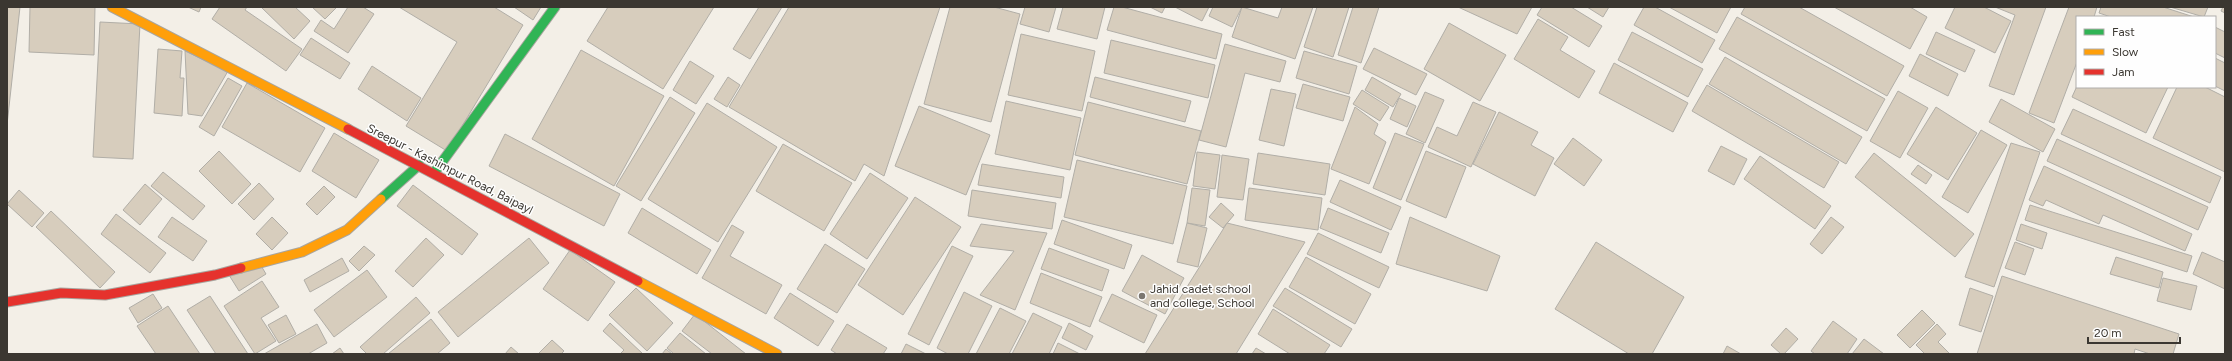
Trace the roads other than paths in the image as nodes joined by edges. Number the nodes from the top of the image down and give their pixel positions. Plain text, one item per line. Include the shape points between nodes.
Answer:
1 (112, 7) edge
2 (555, 7) edge
3 (419, 165) junction
4 (434, 173) junction
5 (7, 302) edge
6 (777, 354) edge

1 - 3 street, Sreepur - Kashimpur Road, Baipayl
2 - 4 street
3 - 4 street, Sreepur - Kashimpur Road, Baipayl
3 - 5 street via 347,230 302,252 215,275 105,296 61,293
4 - 6 street, Sreepur - Kashimpur Road, Baipayl

